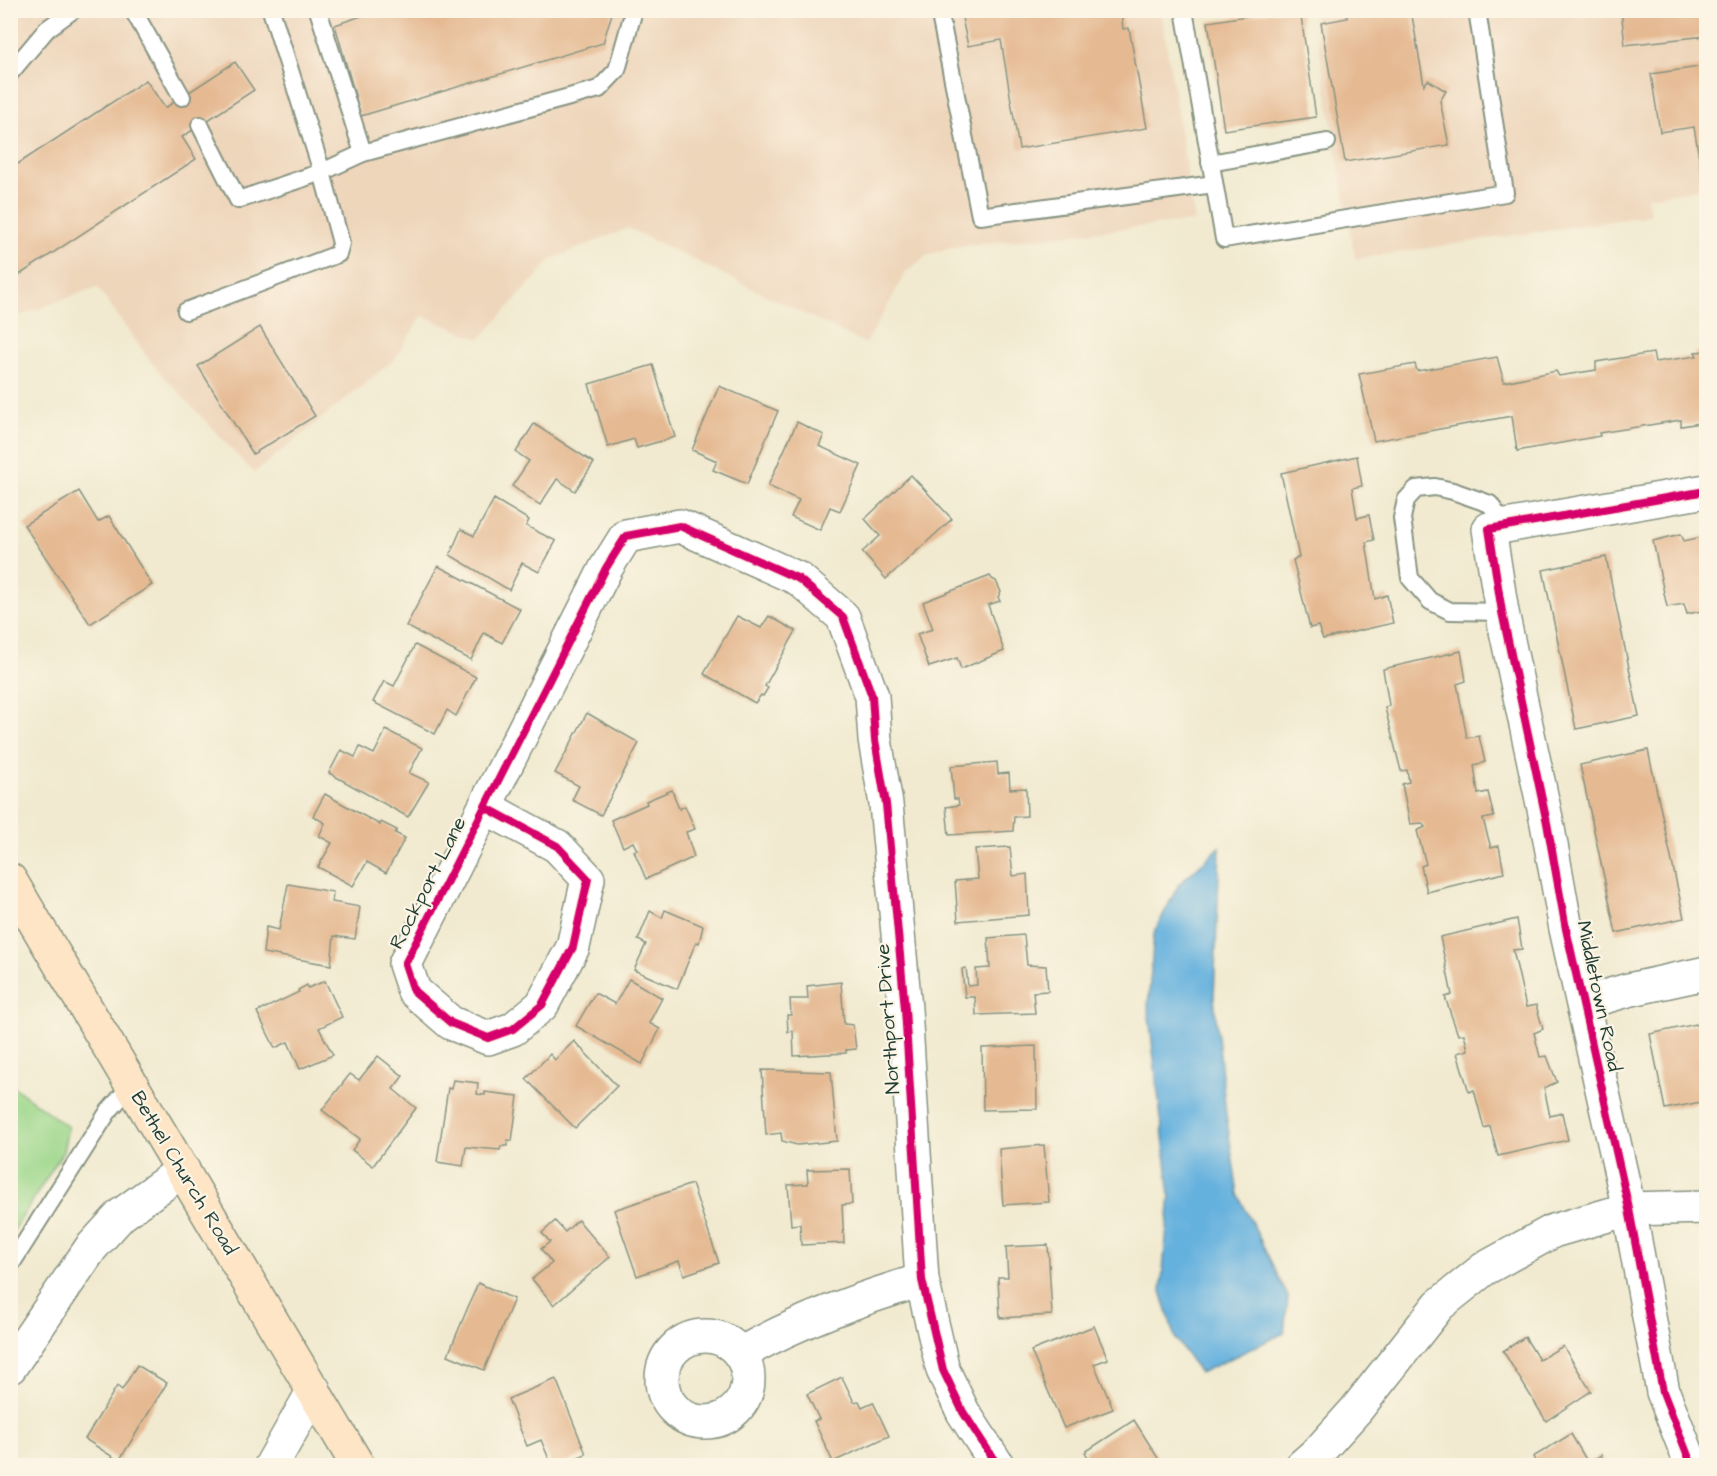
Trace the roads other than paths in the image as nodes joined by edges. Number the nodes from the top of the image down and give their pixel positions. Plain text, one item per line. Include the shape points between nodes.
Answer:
1 (73, 10) edge
2 (133, 10) edge
3 (271, 10) edge
4 (318, 10) edge
5 (634, 10) edge
6 (939, 10) edge
7 (1184, 10) edge
8 (1478, 10) edge
9 (10, 73) edge
10 (182, 97) dead end
11 (200, 125) dead end
12 (1327, 142) dead end
13 (363, 153) junction
14 (1210, 163) junction
15 (322, 172) junction
16 (1214, 184) junction
17 (186, 311) dead end
18 (1707, 491) edge
19 (1497, 528) junction
20 (800, 579) joint
21 (1502, 612) junction
22 (485, 807) junction
23 (10, 880) edge
24 (1707, 973) edge
25 (1583, 1003) junction
26 (132, 1084) junction
27 (183, 1170) junction
28 (1707, 1207) edge
29 (1629, 1209) junction
30 (10, 1266) edge
31 (922, 1280) junction
32 (740, 1354) dead end
33 (10, 1367) edge
34 (314, 1390) junction
35 (271, 1466) edge
36 (358, 1466) edge
37 (998, 1466) edge
38 (1302, 1466) edge
39 (1692, 1466) edge

1 - 9 lane via 48,29
2 - 10 lane
3 - 15 lane
4 - 13 lane
5 - 13 lane via 617,70 599,89
6 - 16 lane via 981,216
7 - 14 lane
8 - 16 lane via 1505,193 1224,239
11 - 15 lane via 238,200
12 - 14 lane
13 - 15 lane
14 - 16 lane
15 - 17 lane via 341,243 338,254
18 - 19 street
19 - 21 street, Middletown Road
19 - 21 lane via 1490,504 1435,487 1416,489 1406,500 1402,518 1410,578 1430,601 1450,610
20 - 22 street, Rockport Lane via 680,526 626,536
20 - 31 street, Northport Drive via 843,617 872,696 905,1009
21 - 25 street, Middletown Road
22 - 22 street, Rockport Lane via 405,964 414,991 451,1023 488,1038 513,1029 542,1005 573,947 588,879 557,846
23 - 26 street, Bethel Church Road
24 - 25 street
25 - 29 street, Middletown Road
26 - 27 street, Bethel Church Road
26 - 30 lane via 108,1112
27 - 33 street via 121,1215 91,1248
27 - 34 street, Bethel Church Road
28 - 29 street
29 - 38 street via 1553,1231 1484,1269 1439,1305 1356,1410
29 - 39 street, Middletown Road via 1663,1392
31 - 32 street via 861,1298
31 - 37 street, Northport Drive via 943,1370 963,1412
34 - 35 street
34 - 36 street, Bethel Church Road

